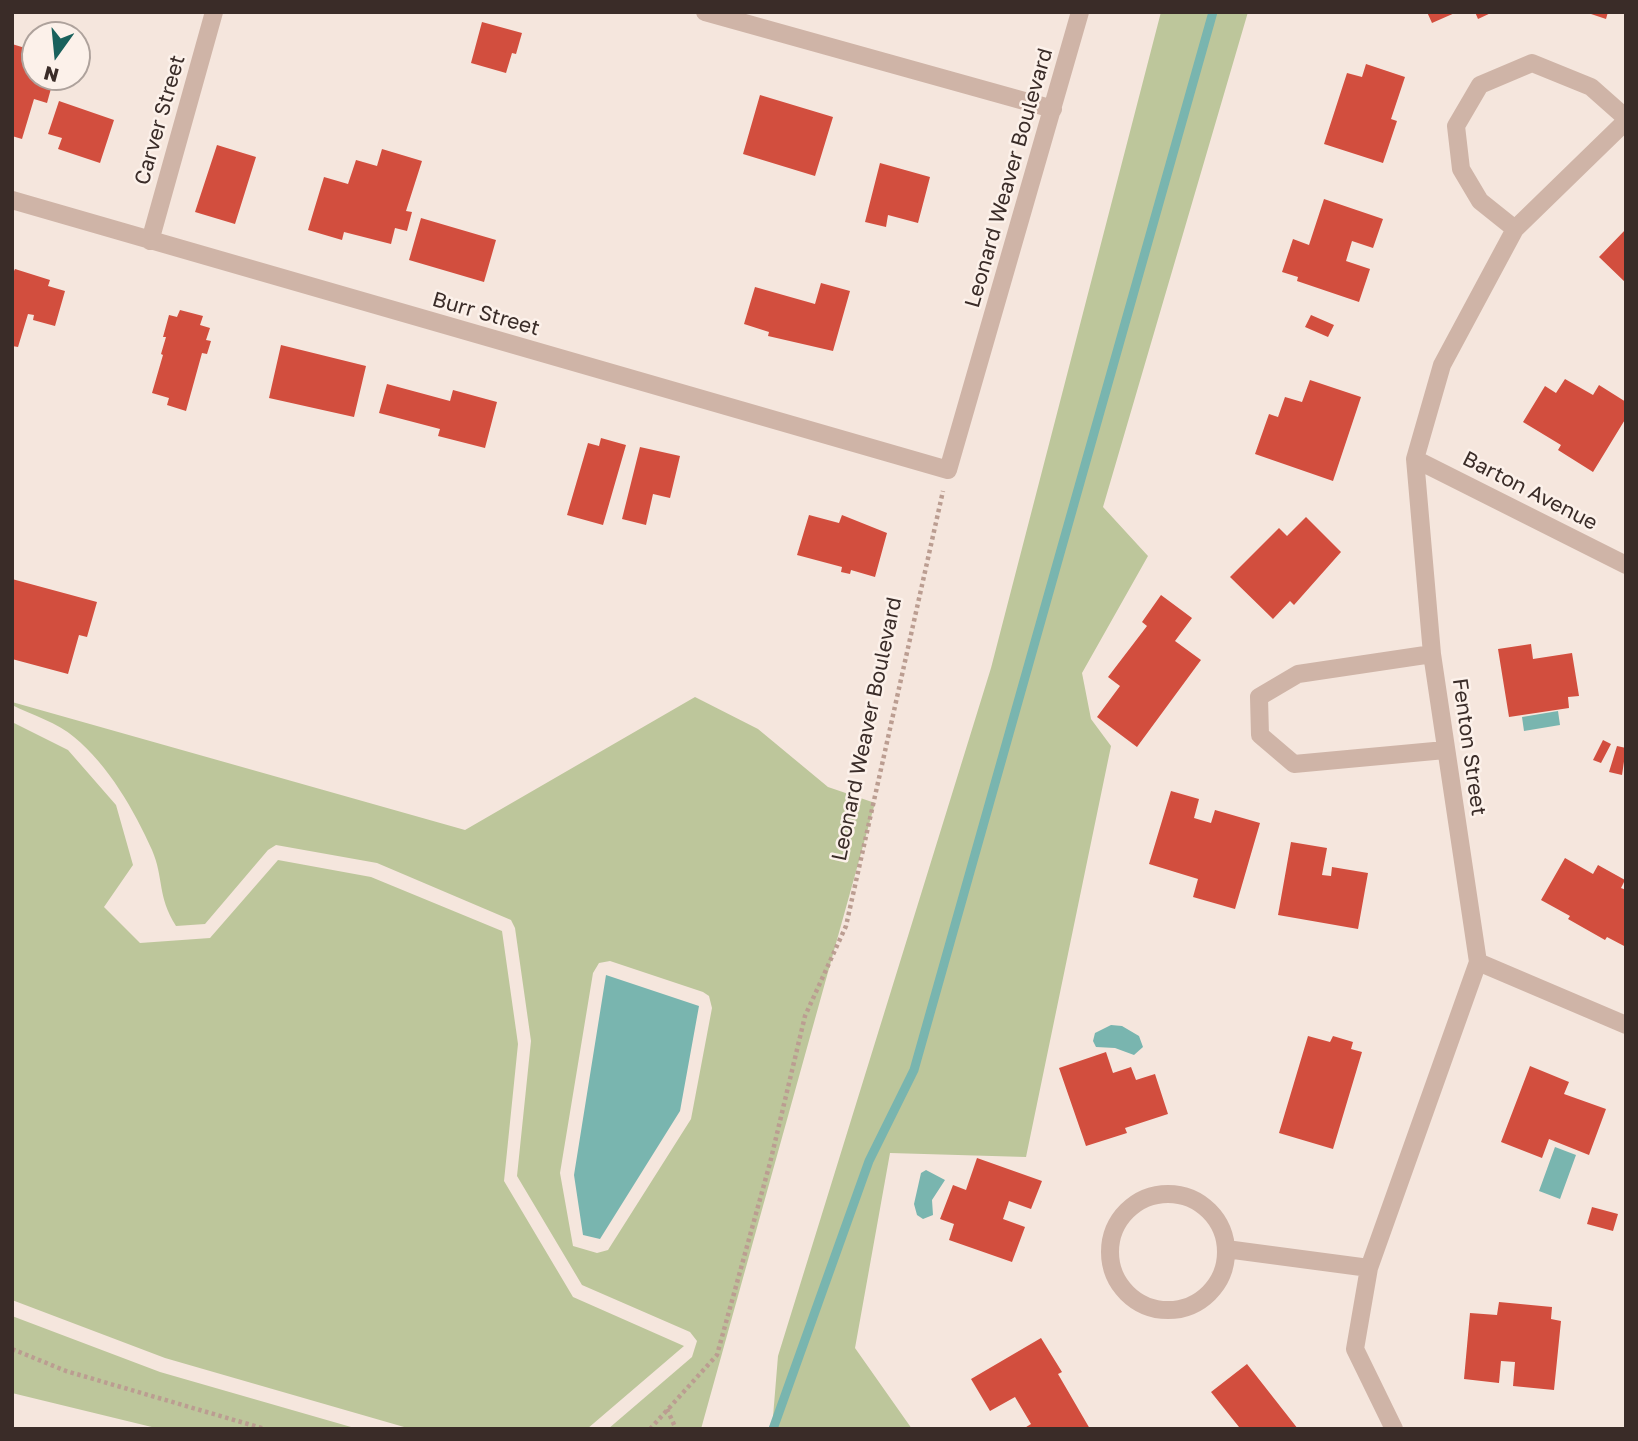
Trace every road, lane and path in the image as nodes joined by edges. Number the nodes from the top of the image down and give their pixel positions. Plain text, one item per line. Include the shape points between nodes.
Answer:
1 (214, 12) edge
2 (705, 12) edge
3 (1080, 12) edge
4 (1053, 109) junction
5 (1626, 119) edge
6 (12, 200) edge
7 (1515, 229) junction
8 (150, 241) junction
9 (1415, 459) junction
10 (948, 470) junction
11 (1626, 565) edge
12 (1432, 654) junction
13 (1445, 750) junction
14 (1478, 962) junction
15 (1626, 1025) edge
16 (1227, 1249) junction
17 (1369, 1268) junction
18 (12, 1349) edge
19 (667, 1409) junction
20 (265, 1429) edge
21 (650, 1429) edge
22 (676, 1429) edge
23 (1394, 1429) edge

1 - 8 street, Carver Street
2 - 4 street
3 - 4 street, Leonard Weaver Boulevard
4 - 10 street, Leonard Weaver Boulevard
5 - 7 street, Fenton Street
5 - 7 street via 1591,87 1532,63 1480,85 1456,126 1461,169 1480,201
6 - 8 street, Burr Street
7 - 9 street, Fenton Street via 1442,365
8 - 10 street, Burr Street
9 - 11 street, Barton Avenue
9 - 12 street, Fenton Street
10 - 19 path, Leonard Weaver Boulevard via 846,926 806,1016 717,1355
12 - 13 street, Fenton Street
12 - 13 street via 1297,674 1259,697 1260,735 1294,764
13 - 14 street, Fenton Street
14 - 15 street
14 - 17 street, Fenton Street
16 - 16 street via 1211,1212 1176,1194 1137,1202 1122,1215 1109,1252 1121,1289 1152,1309 1170,1311 1205,1298 1220,1279
16 - 17 street
17 - 23 street, Fenton Street via 1355,1349
18 - 20 path via 66,1371
19 - 21 path, Leonard Weaver Boulevard
19 - 22 path

